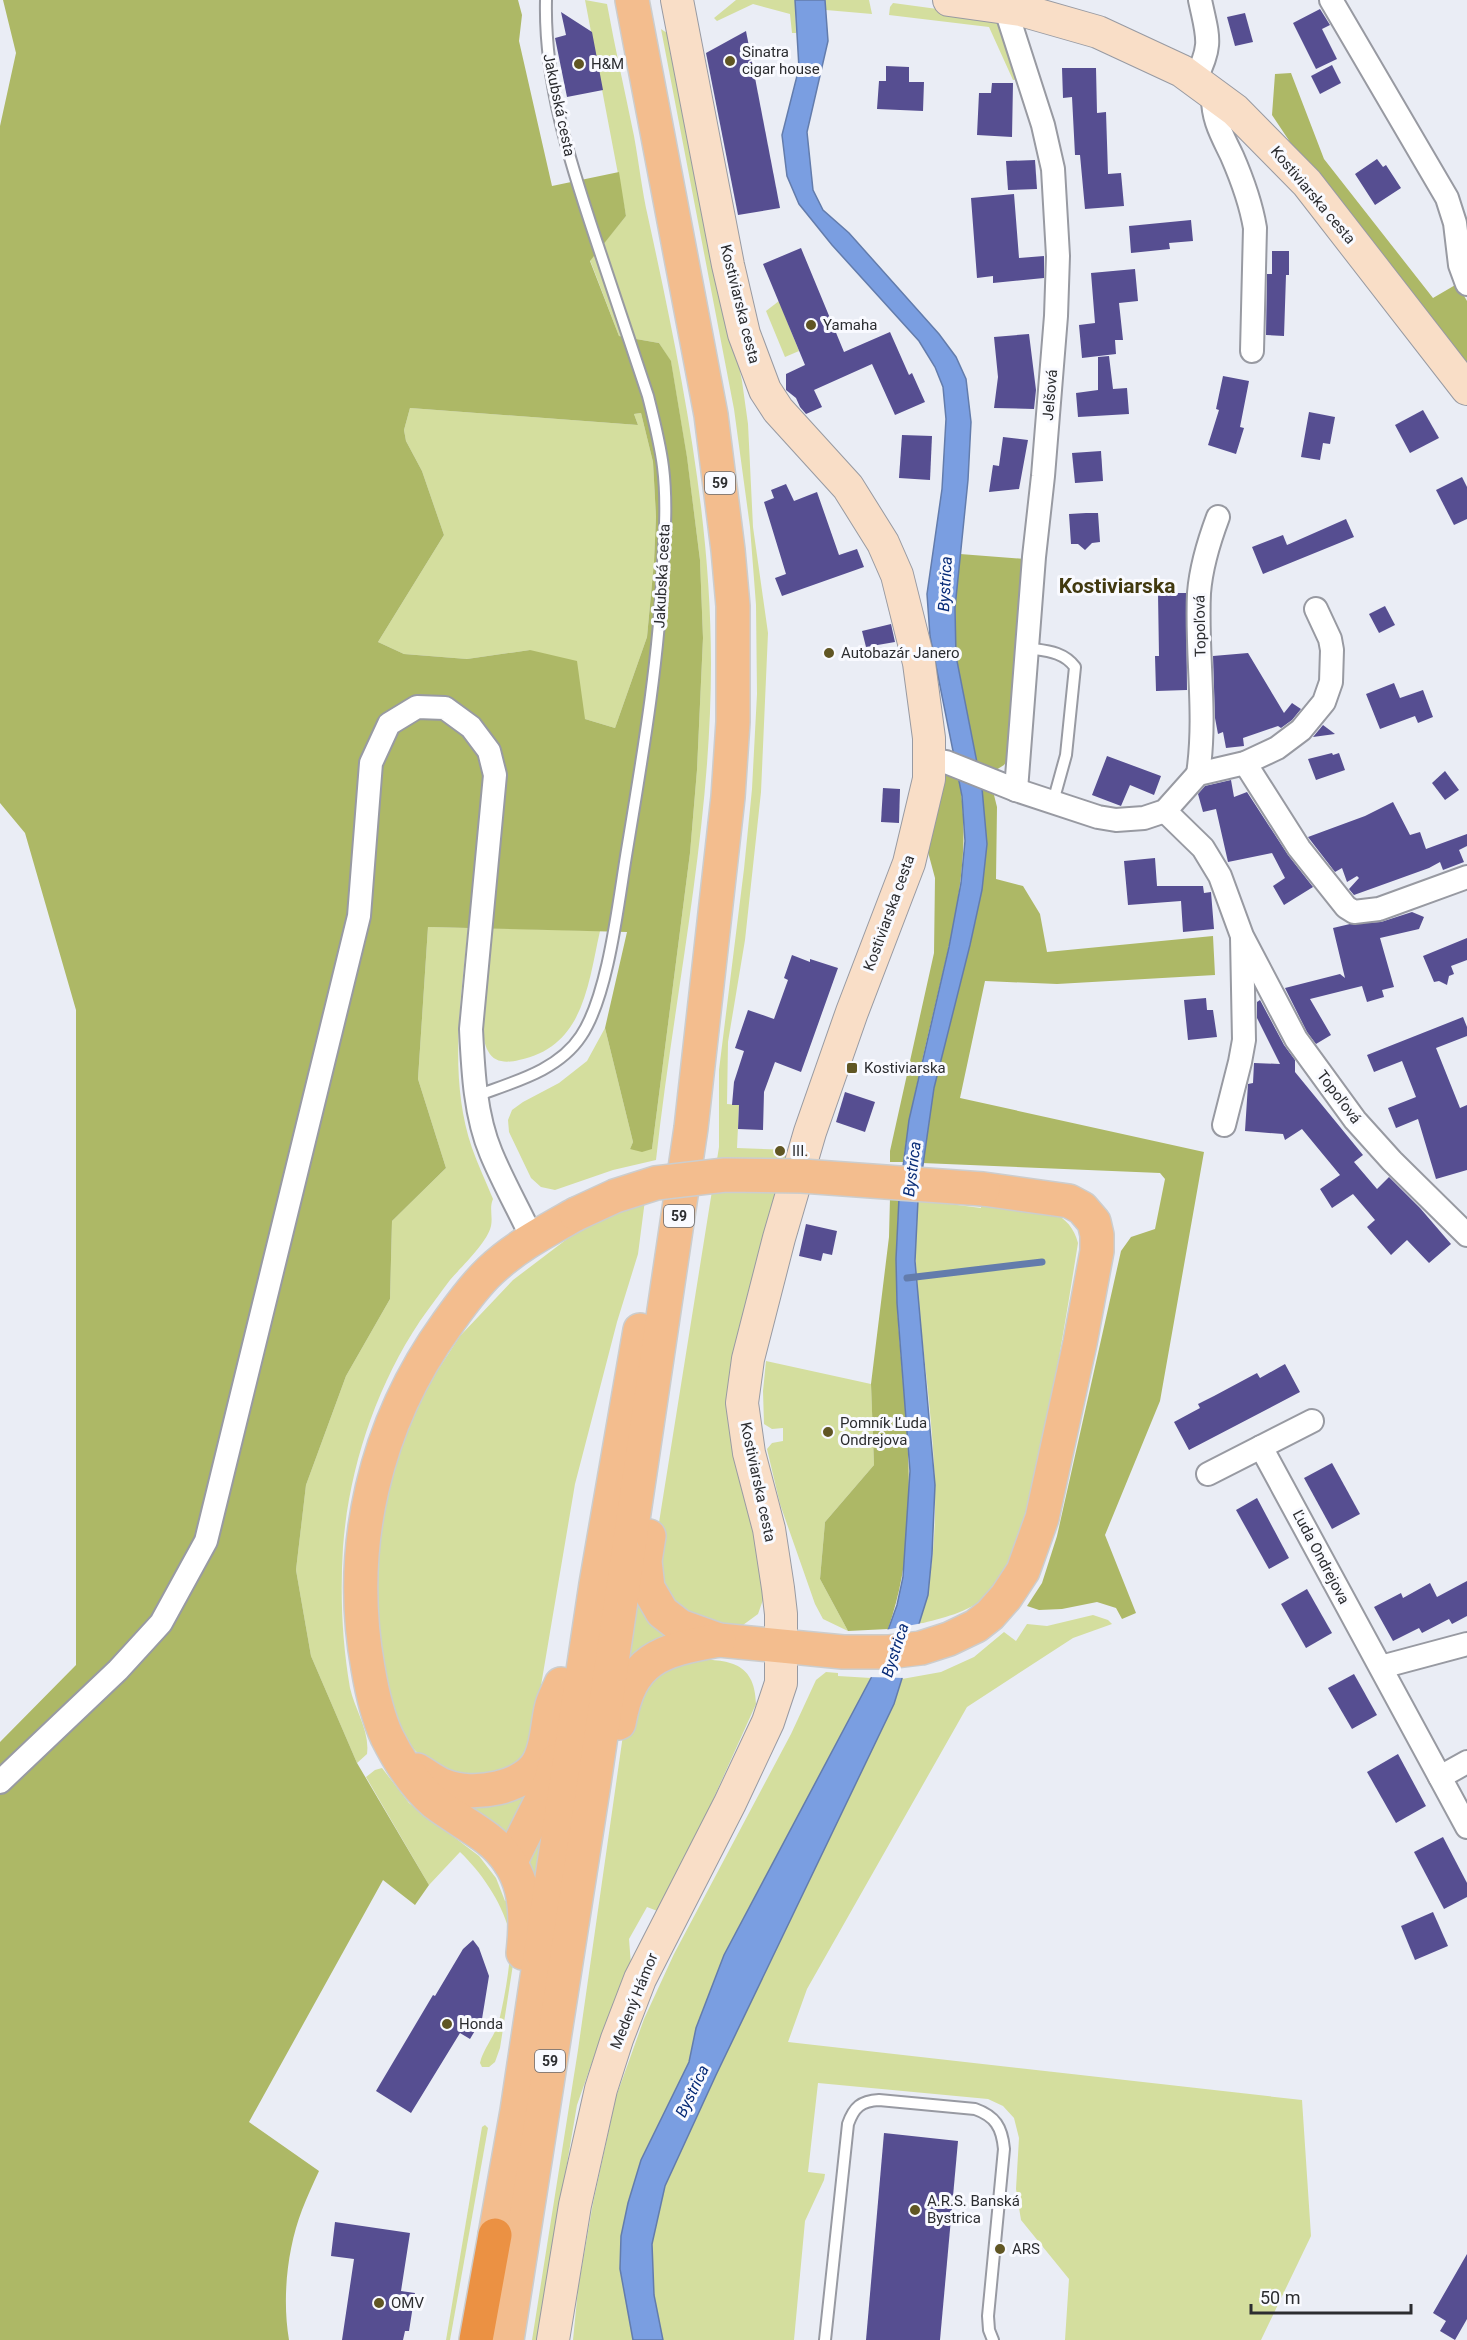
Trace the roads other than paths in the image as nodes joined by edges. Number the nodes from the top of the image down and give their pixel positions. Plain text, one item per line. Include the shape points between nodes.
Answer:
1 (546, 0) edge
2 (632, 0) edge
3 (677, 0) edge
4 (949, 0) edge
5 (1200, 0) edge
6 (1331, 0) edge
7 (995, 4) edge
8 (1204, 87) junction
9 (1467, 285) edge
10 (1252, 351) dead end
11 (1467, 389) edge
12 (1218, 517) dead end
13 (1316, 609) dead end
14 (1027, 648) junction
15 (937, 760) junction
16 (1245, 763) junction
17 (1198, 774) junction
18 (1016, 790) junction
19 (1053, 802) junction
20 (1165, 811) junction
21 (1467, 877) edge
22 (1242, 936) junction
23 (708, 971) junction
24 (476, 1096) junction
25 (1224, 1125) dead end
26 (1467, 1235) edge
27 (532, 1238) junction
28 (1312, 1421) dead end
29 (1262, 1447) junction
30 (642, 1460) junction
31 (1208, 1474) dead end
32 (596, 1584) junction
33 (719, 1640) junction
34 (1467, 1644) edge
35 (782, 1647) junction
36 (1381, 1667) junction
37 (561, 1684) junction
38 (401, 1759) junction
39 (1467, 1762) edge
40 (1440, 1777) junction
41 (0, 1782) edge
42 (594, 1783) junction
43 (1467, 1827) edge
44 (510, 1863) junction
45 (517, 2111) junction
46 (495, 2235) joint
47 (476, 2340) edge
48 (507, 2340) edge
49 (553, 2340) edge
50 (825, 2340) edge
51 (993, 2340) edge

1 - 24 lane, Jakubská cesta via 549,66 570,161 657,431 665,503 662,605 618,909 594,1010 582,1036 563,1058 528,1077
2 - 23 main road, 59 via 708,393 733,606 734,687 728,787
3 - 15 street, Kostiviarska cesta via 728,265 753,362 778,410 848,487 883,543 897,575 919,663
4 - 7 street, Kostiviarska cesta
5 - 8 street via 1208,37
6 - 9 street via 1447,198
7 - 8 street, Kostiviarska cesta via 1098,32 1174,67
7 - 14 street, Jelšová via 1043,125 1057,213 1056,316
8 - 10 street via 1252,209
8 - 11 street, Kostiviarska cesta via 1235,110 1307,183
12 - 17 street, Topoľová via 1199,593 1202,730
13 - 16 street via 1332,650 1331,682 1324,702 1301,730 1277,748
14 - 18 street, Jelšová
14 - 19 lane via 1068,657 1075,667 1066,755
15 - 18 street
15 - 35 street, Kostiviarska cesta via 909,864 810,1132 748,1359 742,1403 749,1453 769,1529 782,1614
16 - 17 street
16 - 21 street via 1313,869 1354,912 1380,909
17 - 20 street
18 - 19 street
19 - 20 street via 1116,820 1144,819
20 - 22 street, Topoľová via 1203,849 1220,876
22 - 25 street, Topoľová via 1244,1040
22 - 26 street, Topoľová via 1296,1039 1355,1120
23 - 30 main road, 59 via 691,1128
23 - 32 main road, 59 via 668,1149
24 - 27 street via 491,1153
24 - 41 street via 471,1029 495,775 489,751 471,727 445,708 417,707 389,724 371,763 359,916 206,1541 161,1623 118,1670
27 - 35 main road, bridge via 615,1196 656,1183 702,1177 802,1176 983,1189 1069,1201 1083,1208 1094,1222 1097,1251 1042,1518 1023,1571 1003,1600 976,1626 921,1648 843,1652
27 - 38 main road via 490,1271 431,1346 405,1393 382,1449 370,1494 362,1549 360,1606 364,1645 375,1706
28 - 29 street
29 - 31 street
29 - 36 street, Ľuda Ondrejova
30 - 33 main road via 651,1523 645,1561 648,1588 662,1612 680,1626
30 - 42 main road, 59
32 - 37 main road via 569,1632
32 - 45 main road, 59
33 - 35 main road
33 - 42 main road via 679,1648 642,1668 623,1699 616,1740
34 - 36 street
35 - 49 street, Medený Hámor via 781,1683 768,1722 640,1979 614,2049 575,2205
36 - 40 street, Ľuda Ondrejova
37 - 38 main road via 539,1762 525,1777 498,1788 473,1791 445,1786
37 - 44 main road via 562,1728 552,1781
38 - 44 main road via 413,1780 436,1803 489,1839
39 - 40 street
40 - 43 street, Ľuda Ondrejova
42 - 48 main road, 59
44 - 45 main road via 523,1890 526,1930 506,2059
45 - 46 main road, 59
46 - 47 highway
50 - 51 lane via 848,2124 859,2104 879,2100 975,2109 995,2119 1000,2129 1004,2149 988,2316

